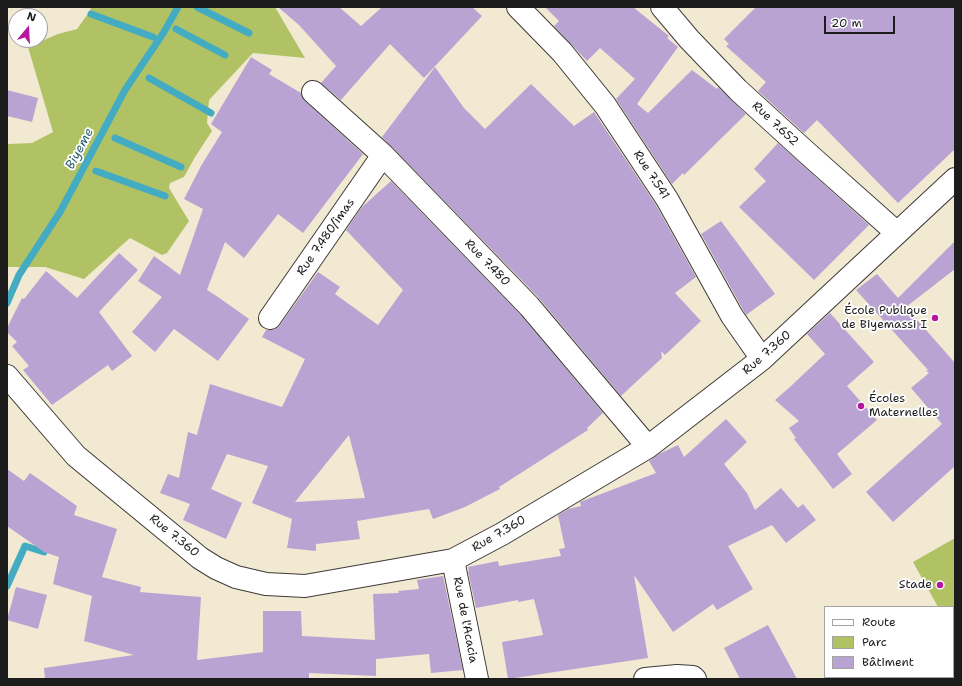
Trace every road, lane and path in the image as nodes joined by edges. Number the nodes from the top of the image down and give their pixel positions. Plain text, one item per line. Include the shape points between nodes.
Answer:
1 (518, 7) edge
2 (662, 7) edge
3 (313, 92) dead end
4 (383, 155) junction
5 (955, 179) edge
6 (897, 233) junction
7 (270, 318) dead end
8 (762, 359) junction
9 (8, 377) edge
10 (648, 447) junction
11 (453, 560) junction
12 (477, 679) edge
13 (645, 679) edge
14 (695, 679) edge

1 - 8 street, Rue 7.541 via 562,52 605,105 667,199 732,316
2 - 6 street, Rue 7.652 via 738,90
3 - 4 street, Rue 7.480
4 - 7 street, Rue 7.480/imas
4 - 10 street, Rue 7.480 via 529,306
5 - 6 street, Rue 7.360
6 - 8 street, Rue 7.360
8 - 10 street, Rue 7.360
9 - 11 street, Rue 7.360 via 76,456 200,558 236,577 266,584 305,586
10 - 11 street, Rue 7.360 via 502,534
11 - 12 street, Rue de l'Acacia
13 - 14 street via 677,676

